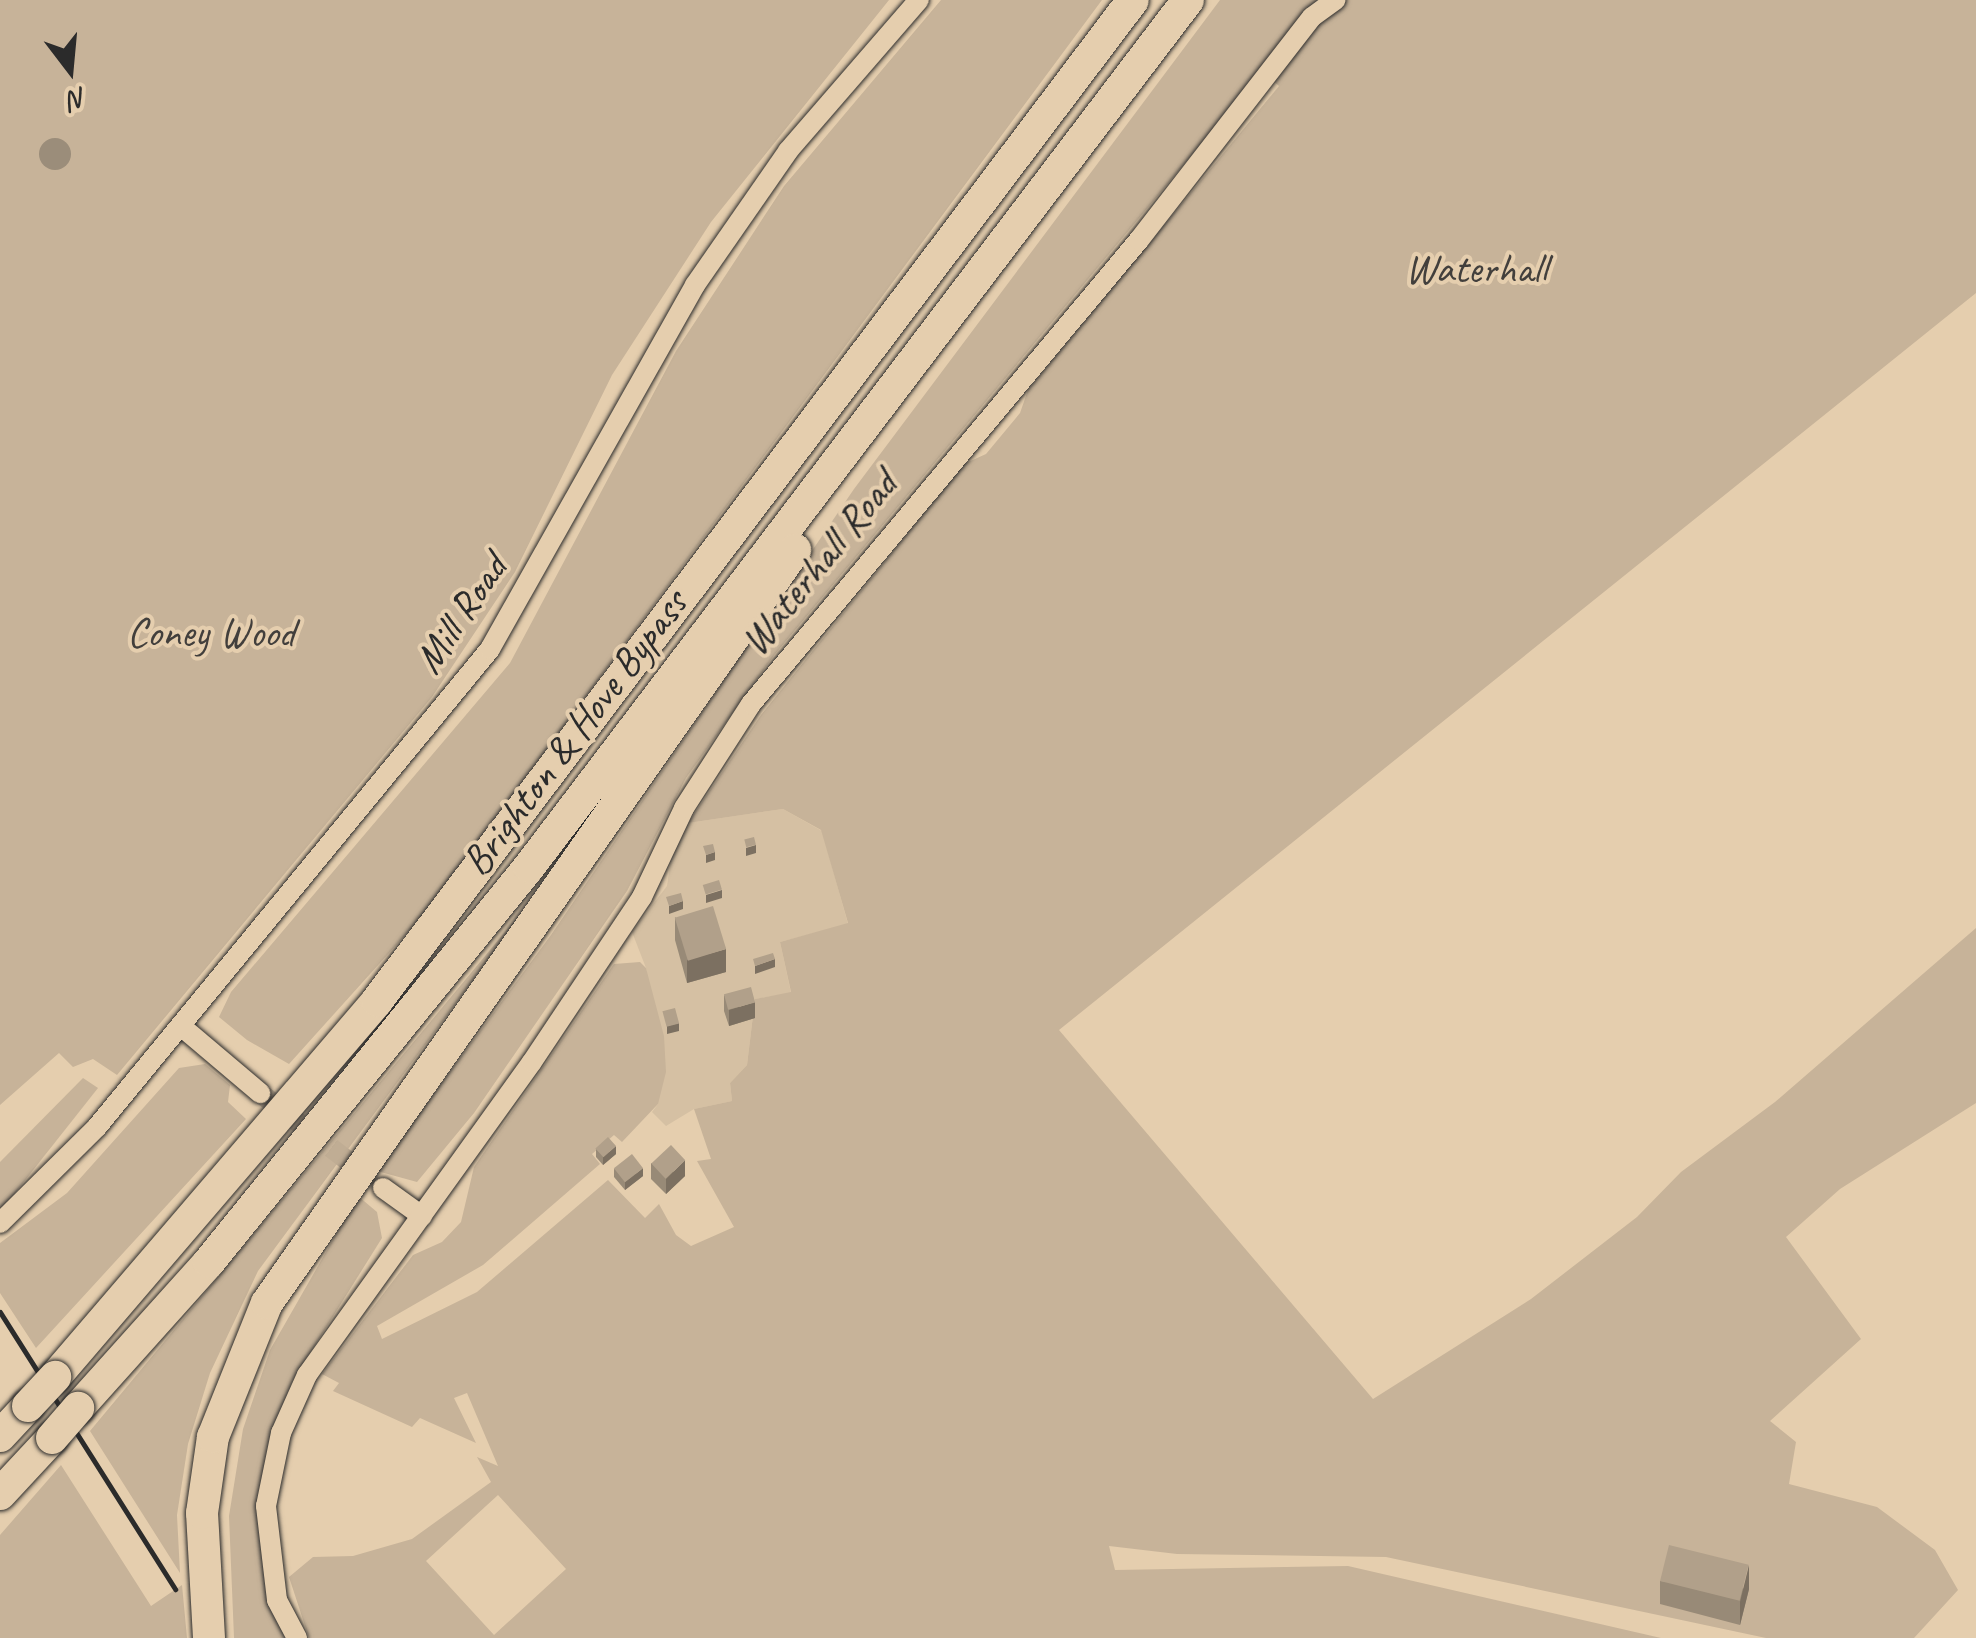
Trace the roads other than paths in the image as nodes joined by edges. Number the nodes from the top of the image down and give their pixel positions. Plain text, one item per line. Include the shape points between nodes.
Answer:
1 (918, 0) edge
2 (1132, 0) edge
3 (1188, 0) edge
4 (1335, 0) edge
5 (868, 426) junction
6 (181, 1026) junction
7 (260, 1093) tunnel mouth
8 (383, 1188) tunnel mouth
9 (422, 1216) junction
10 (0, 1223) edge
11 (0, 1436) edge
12 (0, 1494) edge
13 (209, 1638) edge
14 (297, 1638) edge

1 - 6 street, Mill Road via 788,151 696,285 490,649
2 - 11 highway, Brighton & Hove Bypass, bridge via 377,1001
3 - 5 highway, Brighton & Hove Bypass
4 - 9 street, Waterhall Road via 1312,17 1138,240 751,704 684,808 642,897
5 - 12 highway, Brighton & Hove Bypass, bridge via 529,867 209,1262
5 - 13 highway via 841,484 267,1303 214,1437 202,1513
6 - 7 street
6 - 10 street, Mill Road via 54,1175
8 - 9 street
9 - 14 street, Waterhall Road via 307,1375 281,1433 266,1506 277,1600

